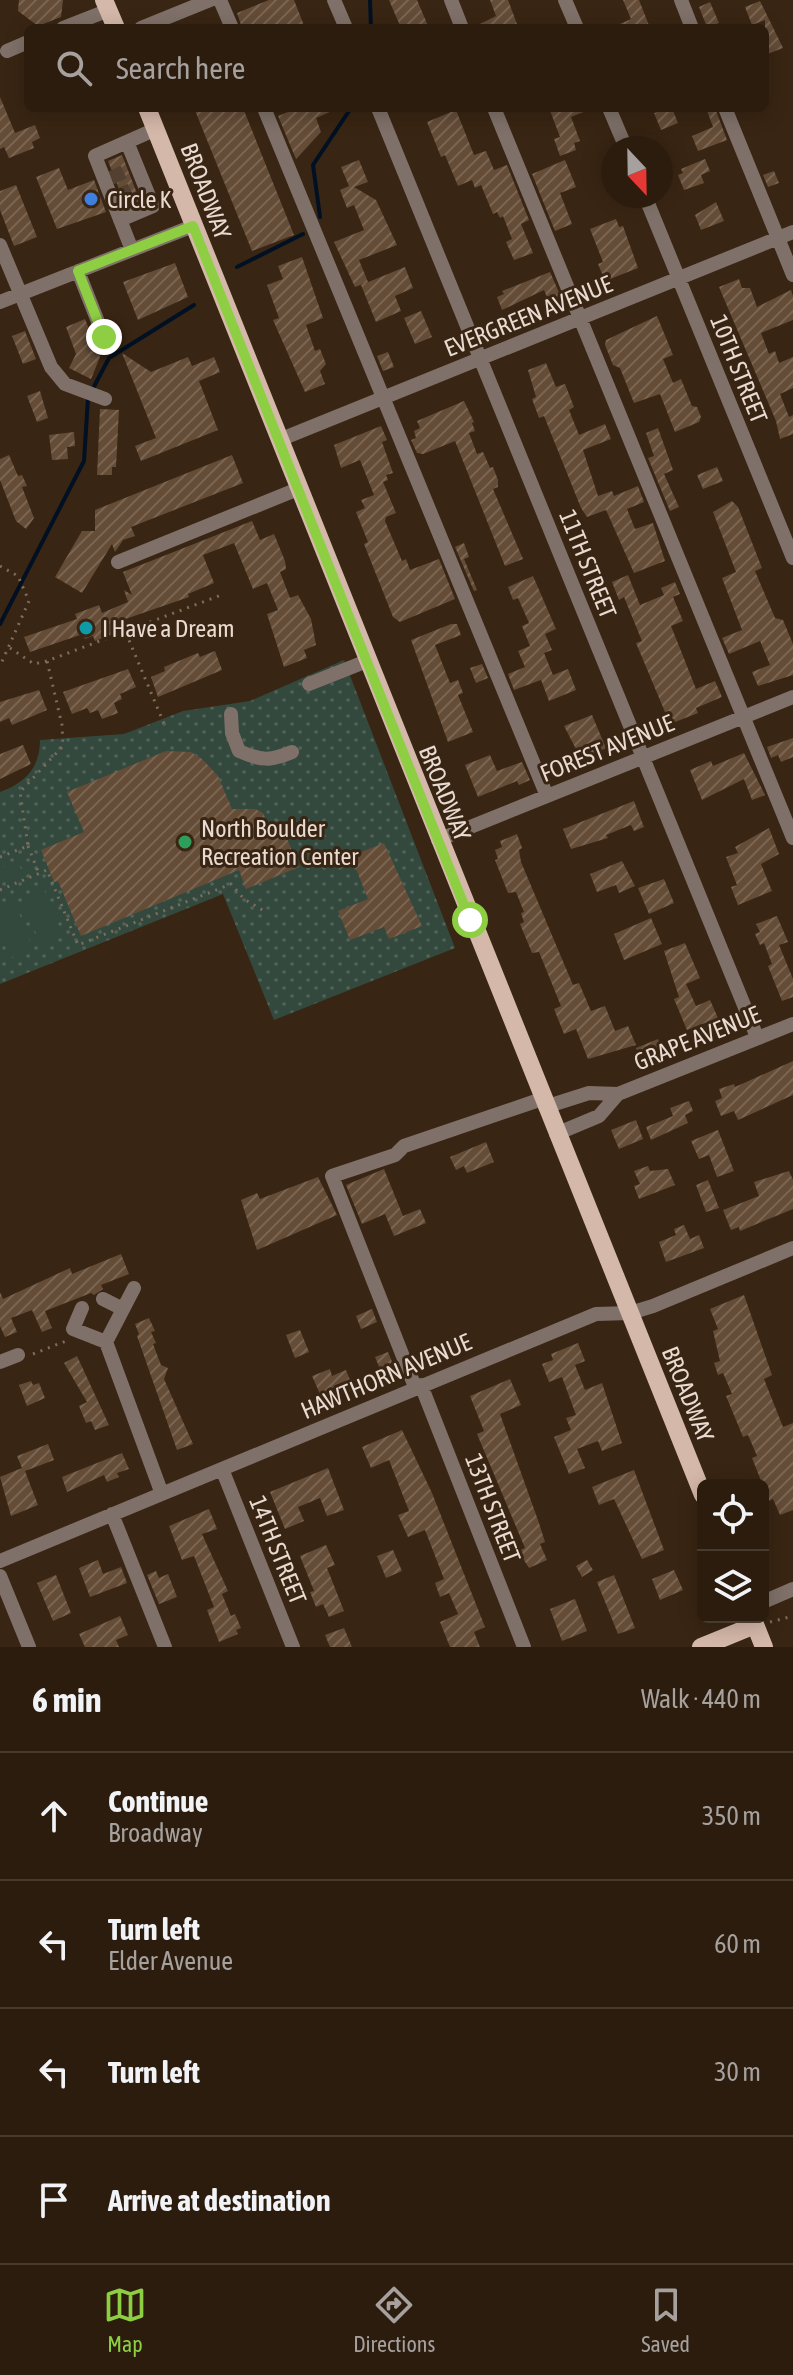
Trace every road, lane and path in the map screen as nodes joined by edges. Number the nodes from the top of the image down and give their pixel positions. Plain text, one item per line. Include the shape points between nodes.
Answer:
1 (210, 0) edge
2 (220, 0) edge
3 (334, 0) edge
4 (451, 0) edge
5 (565, 0) edge
6 (681, 0) edge
7 (106, 5) edge
8 (70, 24) edge
9 (114, 24) edge
10 (151, 24) edge
11 (230, 24) edge
12 (344, 24) edge
13 (460, 24) edge
14 (575, 24) edge
15 (690, 24) edge
16 (24, 44) edge
17 (7, 51) dead end
18 (149, 112) edge
19 (266, 112) edge
20 (380, 112) edge
21 (496, 112) edge
22 (611, 112) edge
23 (727, 112) edge
24 (156, 129) junction
25 (621, 136) edge
26 (127, 142) junction
27 (650, 208) edge
28 (120, 220) junction
29 (193, 226) junction
30 (793, 232) edge
31 (778, 238) junction
32 (0, 245) edge
33 (132, 250) junction
34 (78, 271) junction
35 (793, 275) edge
36 (679, 278) junction
37 (21, 294) junction
38 (0, 302) edge
39 (579, 319) junction
40 (104, 337) dead end
41 (480, 359) junction
42 (95, 396) dead end
43 (383, 398) junction
44 (279, 440) junction
45 (298, 489) junction
46 (793, 558) edge
47 (118, 562) dead end
48 (0, 566) edge
49 (224, 594) dead end
50 (126, 633) junction
51 (10, 648) junction
52 (47, 661) junction
53 (367, 661) junction
54 (0, 666) edge
55 (309, 684) dead end
56 (793, 697) edge
57 (231, 714) dead end
58 (741, 718) junction
59 (165, 726) dead end
60 (292, 752) dead end
61 (643, 758) junction
62 (547, 796) junction
63 (793, 838) edge
64 (438, 840) junction
65 (28, 846) junction
66 (0, 857) edge
67 (39, 874) junction
68 (0, 890) edge
69 (264, 911) dead end
70 (793, 1024) edge
71 (757, 1037) junction
72 (618, 1094) junction
73 (543, 1103) junction
74 (556, 1134) junction
75 (793, 1248) edge
76 (134, 1288) dead end
77 (103, 1299) dead end
78 (82, 1308) dead end
79 (123, 1309) junction
80 (630, 1313) junction
81 (73, 1329) junction
82 (106, 1342) junction
83 (18, 1355) joint
84 (0, 1362) edge
85 (418, 1386) junction
86 (222, 1469) junction
87 (697, 1480) edge
88 (162, 1494) junction
89 (112, 1514) junction
90 (0, 1561) edge
91 (0, 1576) edge
92 (793, 1589) edge
93 (769, 1599) edge
94 (793, 1616) edge
95 (769, 1619) edge
96 (750, 1623) edge
97 (755, 1623) edge
98 (29, 1647) edge
99 (165, 1647) edge
100 (293, 1647) edge
101 (524, 1647) edge
102 (701, 1647) edge
103 (764, 1647) edge

1 - 10 street
2 - 11 street
3 - 12 street
4 - 13 street
5 - 14 street
6 - 15 street
7 - 8 street
7 - 9 main road
16 - 17 street
18 - 24 main road, BROADWAY
19 - 43 street
20 - 41 street, 11TH STREET
21 - 39 street
22 - 25 street
23 - 31 street
24 - 26 street
24 - 29 main road, BROADWAY
26 - 28 street via 95,156
26 - 28 street via 132,168 153,206
27 - 36 street, 10TH STREET
28 - 33 street
29 - 33 street
29 - 44 main road, BROADWAY
30 - 31 street, EVERGREEN AVENUE
31 - 35 street
31 - 36 street, EVERGREEN AVENUE
32 - 37 street
33 - 34 street
34 - 37 street
34 - 40 street
36 - 39 street, EVERGREEN AVENUE
36 - 46 street, 10TH STREET
37 - 38 street
37 - 42 street via 51,367 65,384
39 - 41 street, EVERGREEN AVENUE
39 - 58 street
41 - 43 street, EVERGREEN AVENUE
41 - 61 street, 11TH STREET
43 - 44 street, EVERGREEN AVENUE
43 - 62 street
44 - 45 main road, BROADWAY
45 - 47 street
45 - 53 main road, BROADWAY
48 - 51 path via 18,576 29,601
49 - 50 path
50 - 52 path
50 - 59 path
51 - 52 path via 34,664
51 - 54 path
52 - 65 path via 63,746 20,792
53 - 55 street
53 - 64 main road, BROADWAY
56 - 58 street, FOREST AVENUE
57 - 60 street via 239,751 259,760
58 - 61 street, FOREST AVENUE
58 - 63 street
61 - 62 street, FOREST AVENUE
61 - 71 street, 11TH STREET
62 - 64 street, FOREST AVENUE
64 - 73 main road, BROADWAY
65 - 66 path
65 - 67 path
67 - 68 path
67 - 69 path via 47,870 78,945 231,884
70 - 71 street, GRAPE AVENUE
71 - 72 street, GRAPE AVENUE
72 - 73 street, GRAPE AVENUE via 589,1093
72 - 74 street, GRAPE AVENUE via 599,1116
73 - 74 main road, BROADWAY
73 - 85 street, GRAPE AVENUE via 404,1146 395,1155 332,1176
74 - 80 main road, BROADWAY
75 - 80 street, HAWTHORN AVENUE
76 - 79 street
77 - 79 street
78 - 81 street
79 - 82 street
80 - 85 street, HAWTHORN AVENUE via 596,1314
80 - 87 main road, BROADWAY
81 - 82 street
81 - 83 path via 70,1339 24,1358
82 - 88 street
83 - 84 street
85 - 86 street, HAWTHORN AVENUE
85 - 101 street, 13TH STREET
86 - 88 street, HAWTHORN AVENUE
86 - 100 street, 14TH STREET
88 - 89 street, HAWTHORN AVENUE
89 - 90 street, HAWTHORN AVENUE
89 - 99 street
91 - 98 street
92 - 93 street
94 - 95 path
96 - 102 main road
97 - 103 main road

